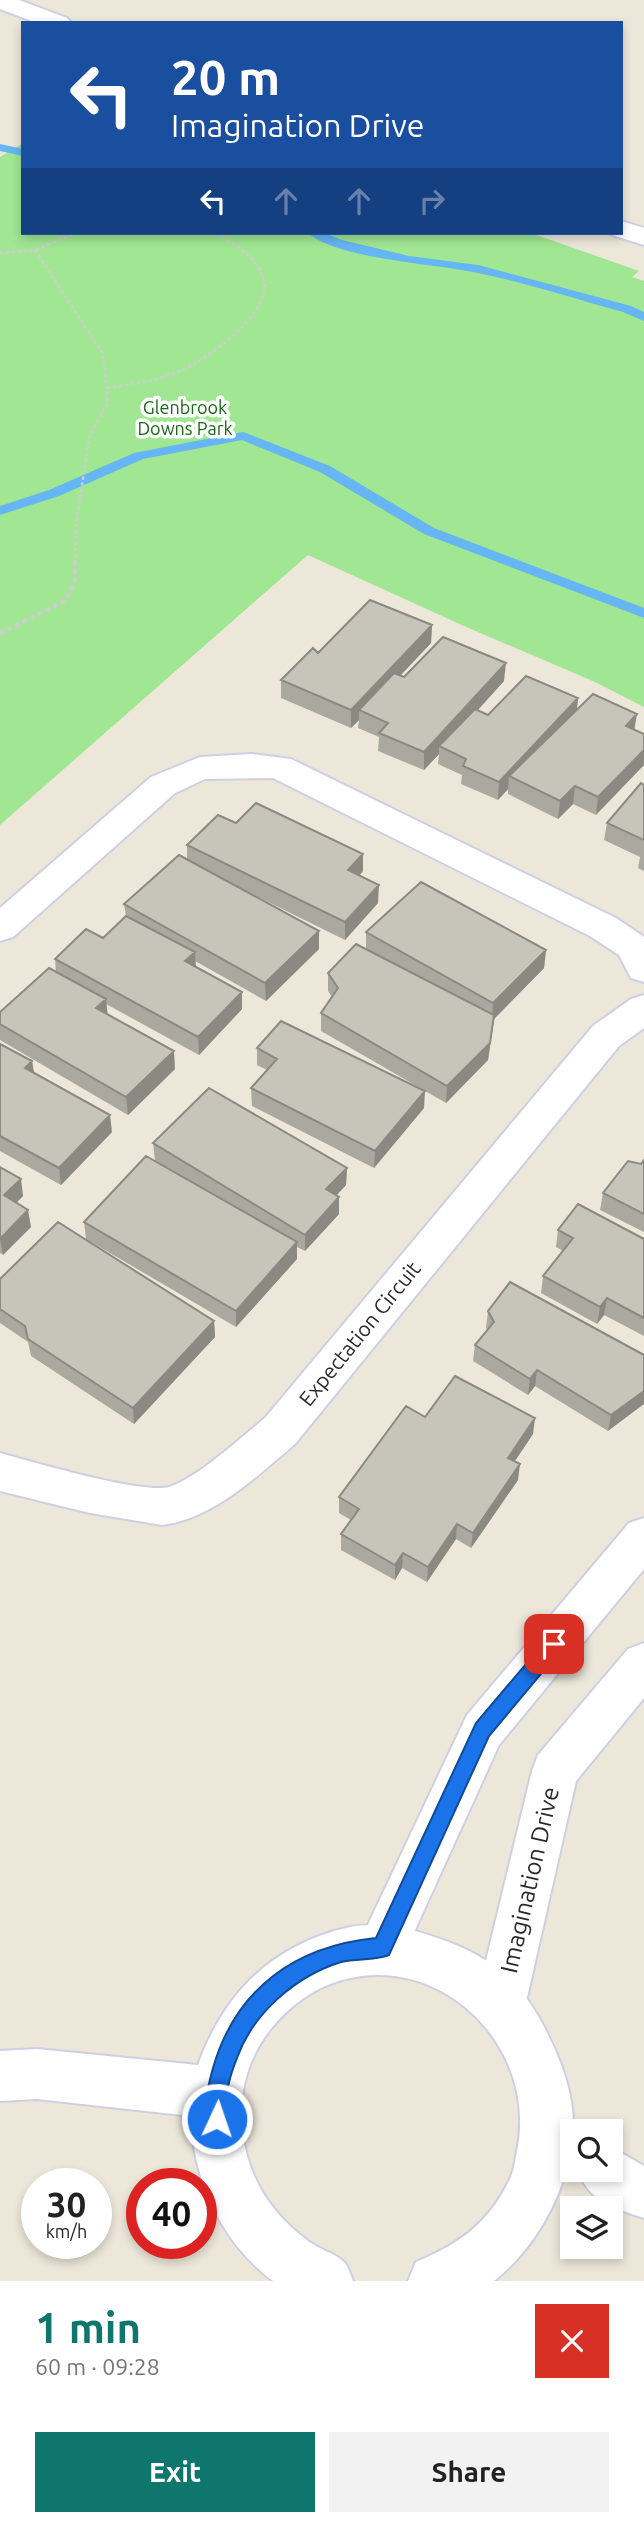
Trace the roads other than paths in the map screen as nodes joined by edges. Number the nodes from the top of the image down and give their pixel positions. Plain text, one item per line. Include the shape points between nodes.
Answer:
1 (0, 1) edge
2 (55, 21) edge
3 (623, 230) edge
4 (644, 237) edge
5 (0, 928) edge
6 (644, 969) edge
7 (644, 1009) edge
8 (0, 1472) edge
9 (644, 1537) edge
10 (644, 1664) edge
11 (382, 1948) junction
12 (501, 2003) junction
13 (0, 2076) edge
14 (216, 2093) junction
15 (560, 2135) edge
16 (618, 2182) edge
17 (644, 2192) edge
18 (326, 2281) edge
19 (435, 2281) edge

1 - 2 street
3 - 4 street
5 - 6 street via 163,785 200,768 252,765 279,767 603,927 633,947
7 - 8 street, Expectation Circuit via 606,1036 280,1431 239,1465 171,1507 88,1495
9 - 11 street via 483,1730
10 - 12 street, Imagination Drive via 555,1771
11 - 12 street via 426,1955 467,1973
11 - 14 street via 344,1951 306,1965 275,1987 247,2017 228,2053
12 - 15 street via 526,2039
13 - 14 street via 37,2074
14 - 18 street via 218,2144 231,2193 259,2236 299,2269
15 - 19 street via 506,2235 460,2272
16 - 17 street

